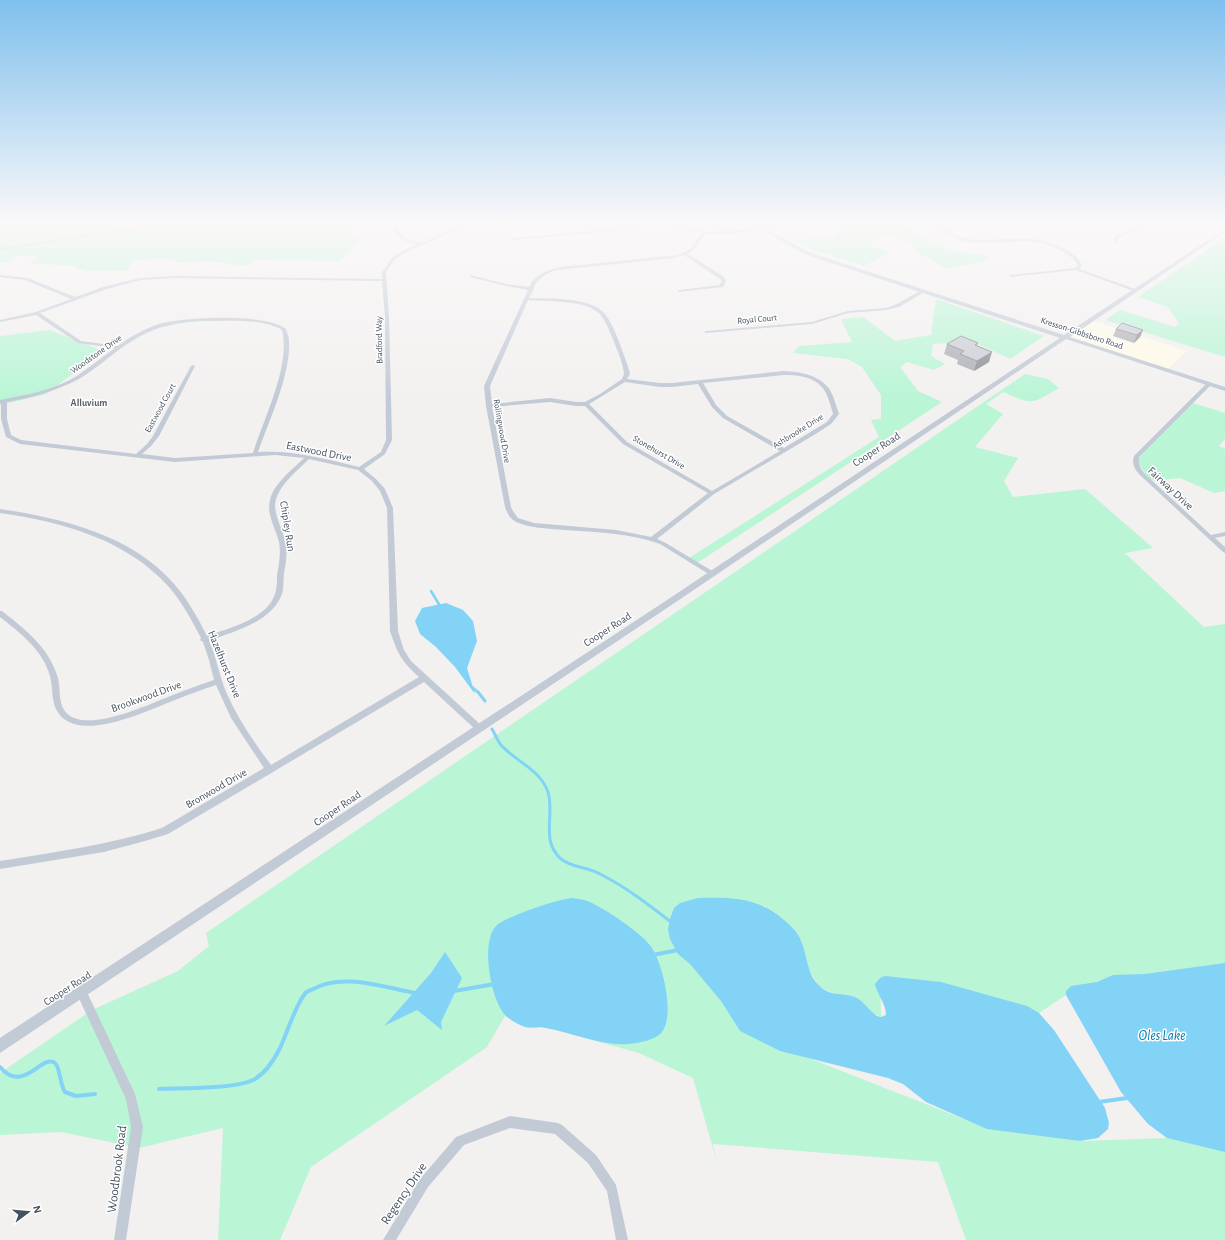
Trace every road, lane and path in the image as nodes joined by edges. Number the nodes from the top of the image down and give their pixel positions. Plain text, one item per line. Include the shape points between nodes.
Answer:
1 (33, 282) edge
2 (128, 282) edge
3 (384, 282) edge
4 (494, 282) edge
5 (536, 282) edge
6 (723, 282) edge
7 (896, 282) edge
8 (1114, 282) edge
9 (1148, 282) edge
10 (532, 289) junction
11 (1136, 290) junction
12 (680, 291) dead end
13 (924, 291) junction
14 (75, 299) junction
15 (527, 299) junction
16 (36, 313) junction
17 (0, 322) edge
18 (706, 332) dead end
19 (1065, 337) junction
20 (118, 347) junction
21 (193, 366) dead end
22 (624, 380) junction
23 (700, 382) junction
24 (1210, 384) junction
25 (1225, 389) edge
26 (2, 402) edge
27 (586, 404) junction
28 (490, 406) junction
29 (784, 450) junction
30 (255, 454) junction
31 (137, 456) junction
32 (308, 457) junction
33 (360, 469) junction
34 (712, 492) junction
35 (0, 511) edge
36 (1225, 534) edge
37 (1209, 537) junction
38 (652, 539) junction
39 (1225, 552) edge
40 (712, 574) junction
41 (0, 613) edge
42 (204, 640) junction
43 (424, 678) junction
44 (218, 681) junction
45 (479, 728) junction
46 (270, 770) junction
47 (0, 865) edge
48 (82, 992) junction
49 (0, 1046) edge
50 (120, 1240) edge
51 (389, 1240) edge
52 (622, 1240) edge

1 - 14 street
2 - 14 street
3 - 33 street, Bradford Way via 389,440 383,453
4 - 10 street
5 - 10 street, Rollingwood Drive
6 - 12 street via 721,286
7 - 13 street, Kresson-Gibbsboro Road
8 - 11 street
9 - 11 street, Cooper Road
10 - 15 street, Rollingwood Drive
11 - 19 street, Cooper Road
13 - 18 street, Royal Court via 897,306 848,312 812,323
13 - 19 street, Kresson-Gibbsboro Road
14 - 16 street
15 - 22 street via 581,304 602,312 626,368
15 - 28 street, Rollingwood Drive via 487,386
16 - 17 street
16 - 20 street via 80,342
19 - 24 street, Kresson-Gibbsboro Road
19 - 40 street, Cooper Road
20 - 26 street, Woodstone Drive via 85,373 68,382 37,394
20 - 30 street, Woodstone Drive via 152,328 185,321 260,322 284,329 288,335 284,367
21 - 31 street, Eastwood Court via 156,436
22 - 23 street, Ashbrooke Drive via 660,385
22 - 27 street
23 - 29 street via 714,406 725,417
23 - 29 street, Ashbrooke Drive via 791,374 806,376 820,383 827,390 836,414 834,418
24 - 25 street, Kresson-Gibbsboro Road
24 - 37 street, Fairway Drive via 1136,457 1134,463 1144,476
26 - 31 street, Eastwood Drive via 6,431 12,440 43,446
27 - 28 street via 550,400
27 - 34 street, Stonehurst Drive via 625,443
28 - 38 street, Rollingwood Drive via 508,506 516,519 533,525 616,532
29 - 34 street, Ashbrooke Drive
30 - 31 street, Eastwood Drive via 182,460
30 - 32 street, Eastwood Drive via 275,453
32 - 33 street, Eastwood Drive
32 - 42 street, Chipley Run via 278,489 272,500 274,518 283,544 278,594 274,602 250,622
33 - 43 street, Eastwood Drive via 383,490 390,508 394,631 404,657
34 - 38 street, Ashbrooke Drive
35 - 42 street, Hazelhurst Drive via 33,516 86,531 131,552 159,573 176,591
36 - 37 street
37 - 39 street, Fairway Drive
38 - 40 street, Rollingwood Drive
40 - 45 street, Cooper Road
41 - 44 street, Brookwood Drive via 37,645 52,671 60,708 64,715 72,720 92,723 107,721
42 - 44 street, Hazelhurst Drive via 212,657
43 - 45 street, Eastwood Drive
43 - 46 street, Bronwood Drive
44 - 46 street, Hazelhurst Drive via 235,718
45 - 48 street, Cooper Road
46 - 47 street, Bronwood Drive via 165,832 105,848
48 - 49 street, Cooper Road
48 - 50 street, Woodbrook Road via 132,1098 137,1127
51 - 52 street, Regency Drive via 424,1183 460,1141 510,1122 558,1129 592,1158 612,1189

